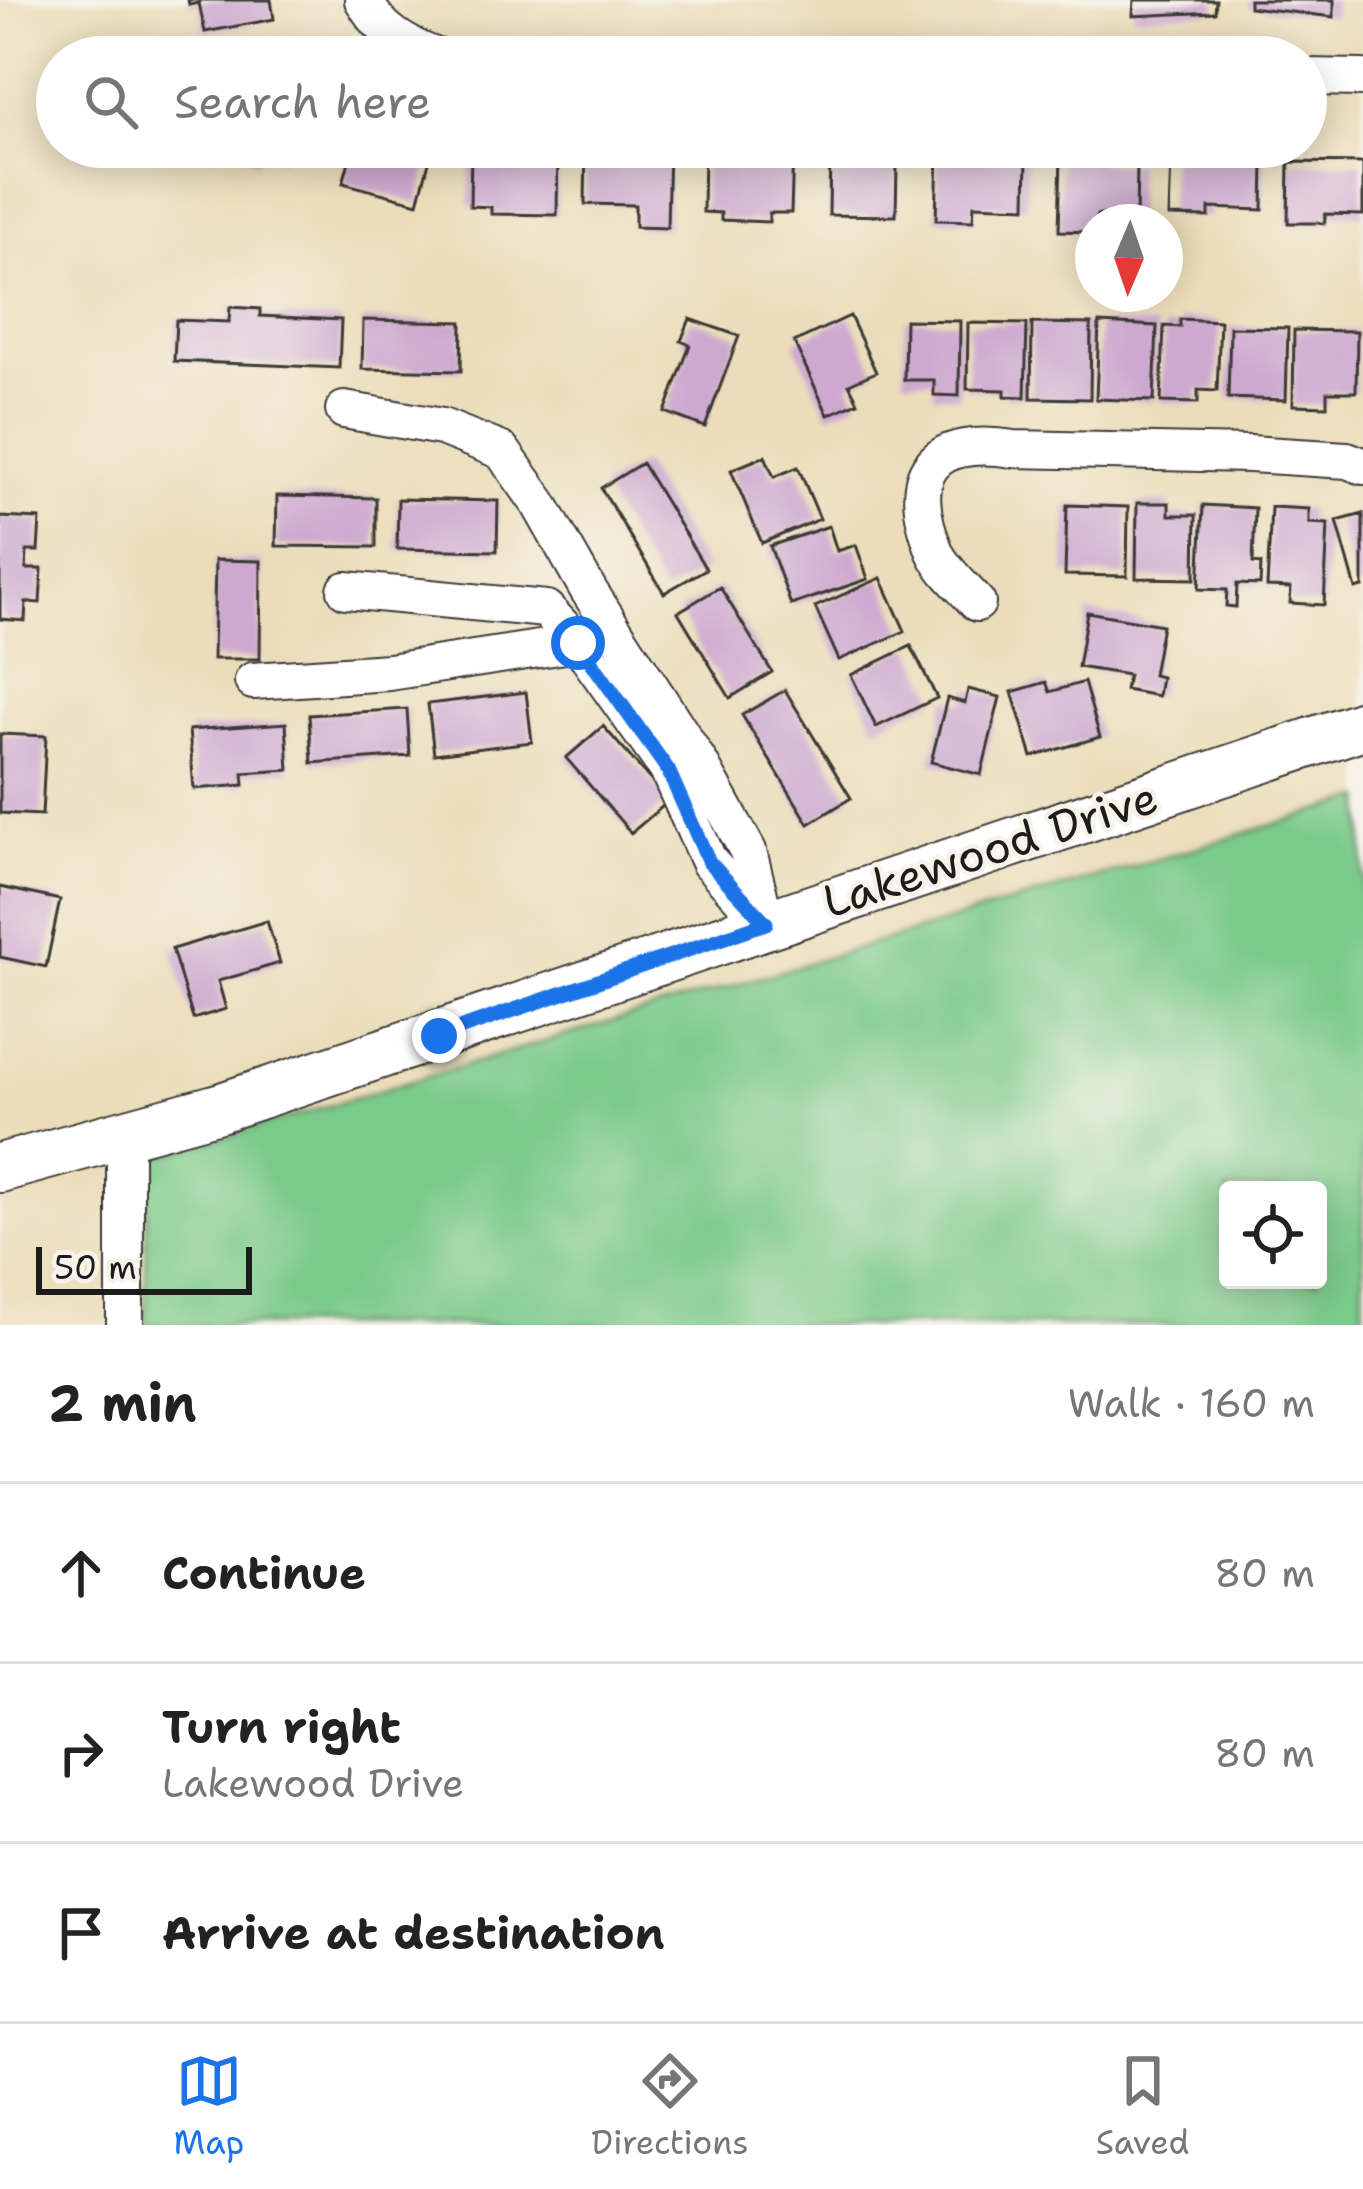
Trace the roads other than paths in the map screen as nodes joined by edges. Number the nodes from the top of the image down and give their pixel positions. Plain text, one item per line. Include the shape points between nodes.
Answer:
1 (363, 0) edge
2 (394, 36) edge
3 (1327, 77) edge
4 (1363, 78) edge
5 (344, 410) dead end
6 (1363, 466) edge
7 (346, 590) dead end
8 (977, 603) dead end
9 (578, 643) junction
10 (253, 681) dead end
11 (1363, 725) edge
12 (766, 923) junction
13 (125, 1136) junction
14 (0, 1168) edge
15 (125, 1325) edge

1 - 2 street
3 - 4 street
5 - 12 street via 442,427 502,451 709,780 748,851
6 - 8 street via 1250,454 949,449 926,472 922,502 936,556
7 - 9 street via 546,609
9 - 10 street via 388,673
9 - 12 street via 668,770 709,862
11 - 12 street, Lakewood Drive
12 - 13 street, Lakewood Drive
13 - 14 street, Lakewood Drive
13 - 15 street

